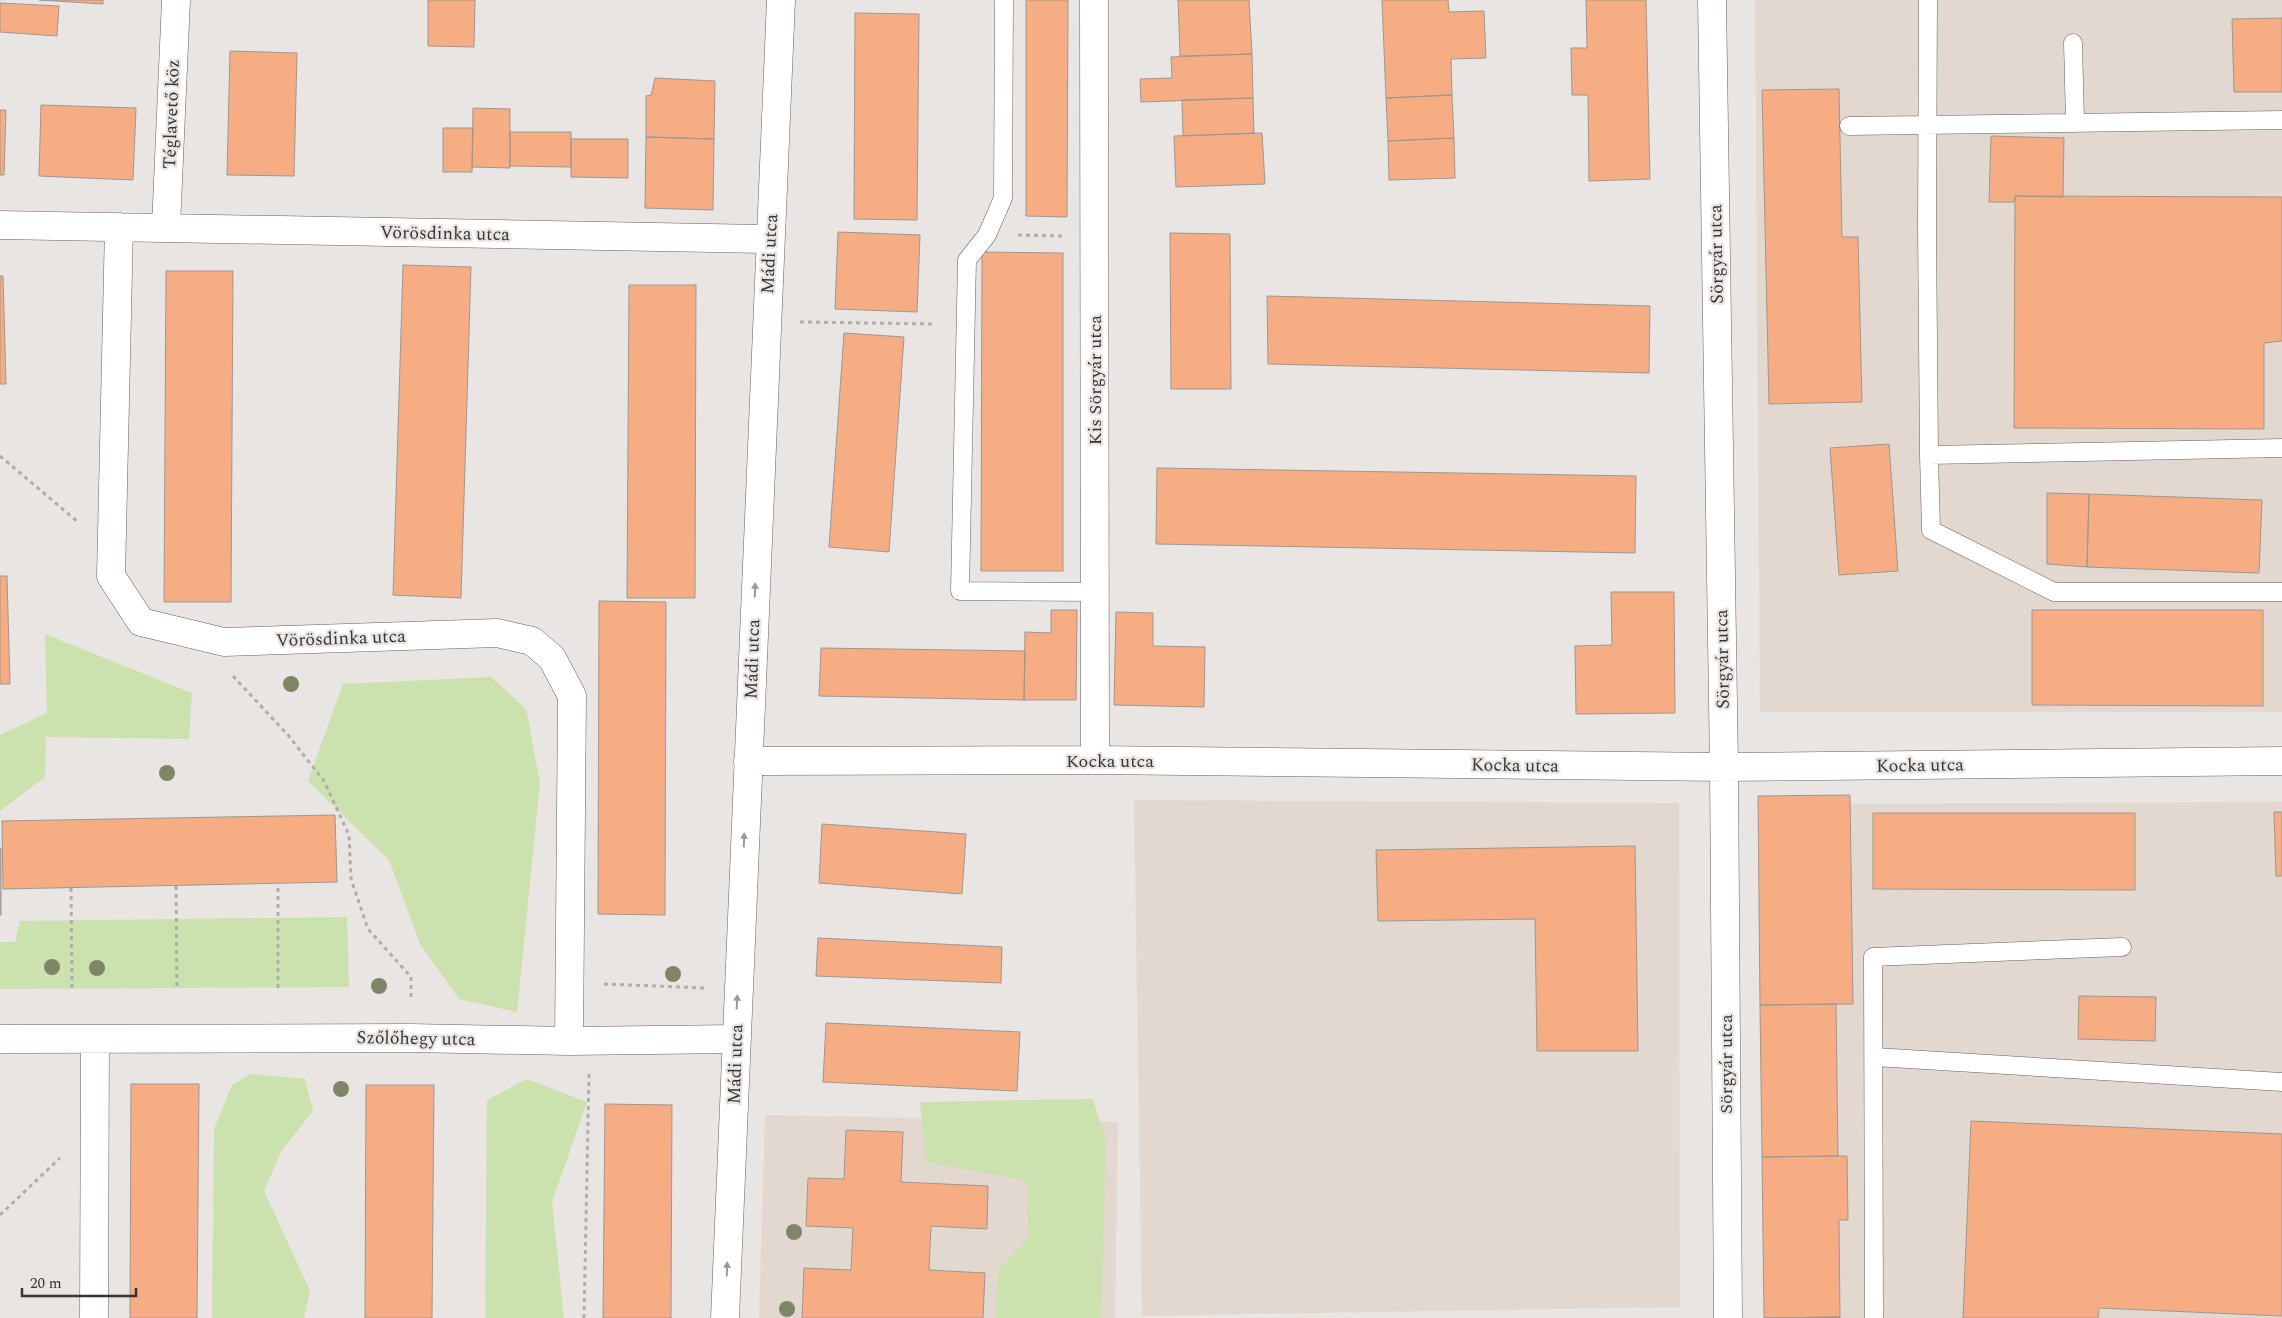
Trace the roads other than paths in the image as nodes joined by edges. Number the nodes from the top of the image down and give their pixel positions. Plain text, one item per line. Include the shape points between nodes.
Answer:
1 (176, 0) edge
2 (780, 0) edge
3 (1004, 0) edge
4 (1094, 0) edge
5 (1712, 0) edge
6 (1928, 0) edge
7 (2072, 44) dead end
8 (2282, 120) edge
9 (2075, 121) junction
10 (1927, 124) junction
11 (1849, 126) dead end
12 (0, 225) edge
13 (120, 227) junction
14 (166, 227) junction
15 (770, 239) junction
16 (2282, 448) edge
17 (1929, 455) junction
18 (1095, 592) junction
19 (2282, 592) edge
20 (1095, 760) junction
21 (748, 761) junction
22 (2282, 761) edge
23 (1724, 767) junction
24 (2122, 947) dead end
25 (0, 1039) edge
26 (96, 1039) junction
27 (736, 1039) junction
28 (569, 1041) junction
29 (1875, 1056) junction
30 (2282, 1082) edge
31 (94, 1318) edge
32 (725, 1318) edge
33 (1728, 1318) edge
34 (1874, 1318) edge

1 - 14 street, Téglavető köz
2 - 15 street, Mádi utca
3 - 18 lane via 1003,198 987,235 966,260 960,591
4 - 18 street, Kis Sörgyár utca
5 - 23 street, Sörgyár utca
6 - 10 lane
7 - 9 lane
8 - 9 lane
9 - 10 lane
10 - 11 lane
10 - 17 lane
12 - 13 street, Vörösdinka utca
13 - 14 street, Vörösdinka utca
13 - 28 street, Vörösdinka utca via 111,576 141,622 224,642 497,634 532,641 552,658 572,696
14 - 15 street, Vörösdinka utca
21 -> 15 street, Mádi utca
16 - 17 lane
17 - 19 lane via 1931,530 2054,592
18 - 20 street, Kis Sörgyár utca
20 - 21 street, Kocka utca
20 - 23 street, Kocka utca
27 -> 21 street, Mádi utca
22 - 23 street, Kocka utca
23 - 33 street, Sörgyár utca
24 - 29 lane via 1873,957
25 - 26 street, Szőlőhegy utca
26 - 28 street, Szőlőhegy utca
26 - 31 street
27 - 28 street, Szőlőhegy utca
32 -> 27 street, Mádi utca
29 - 30 lane
29 - 34 lane

